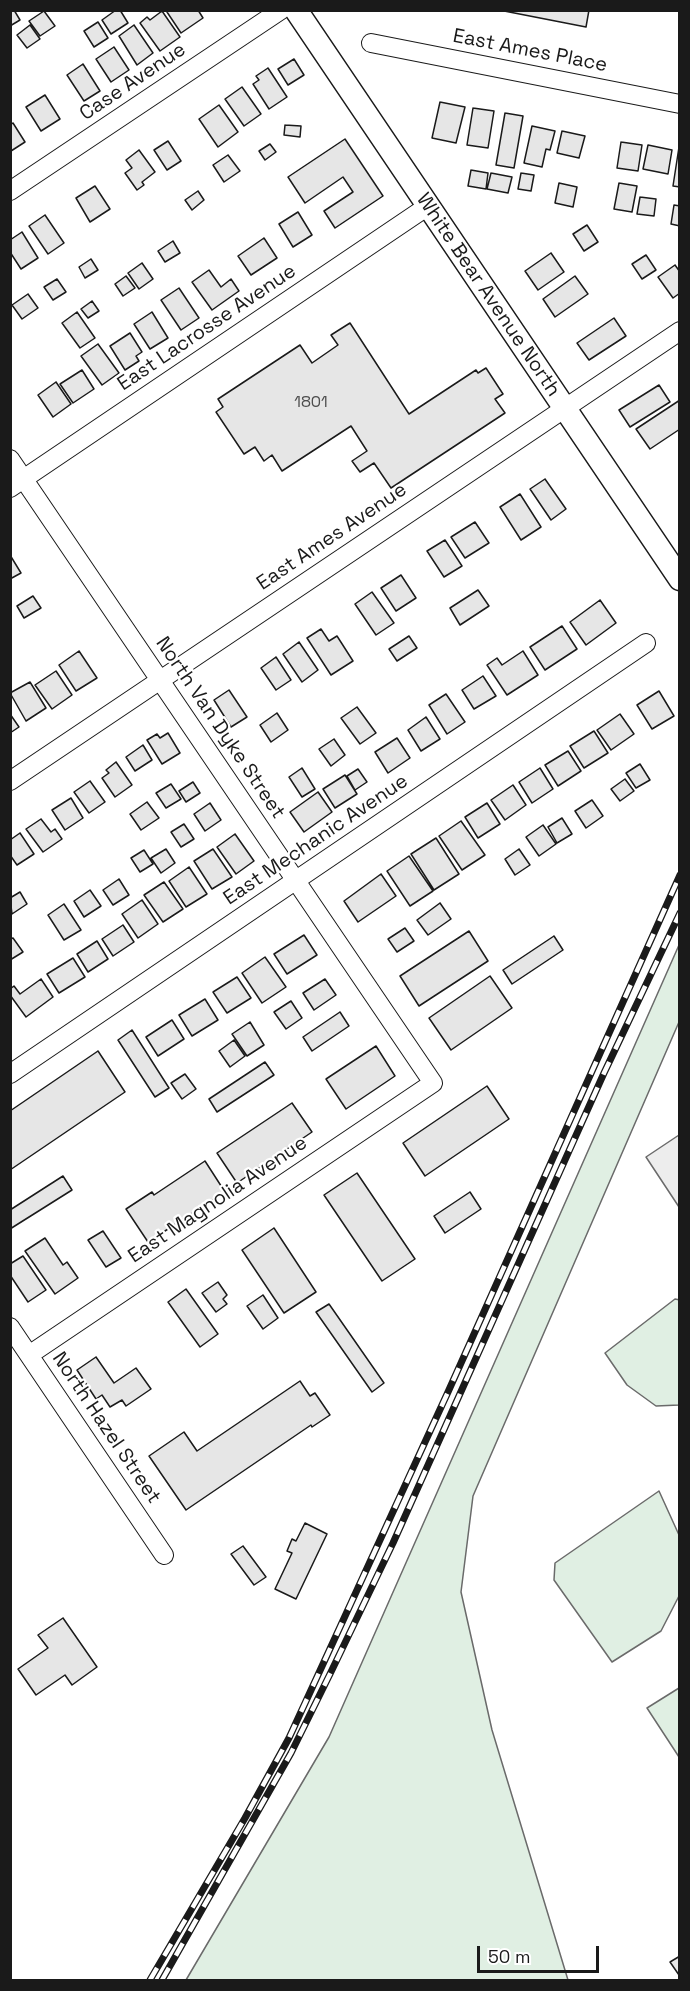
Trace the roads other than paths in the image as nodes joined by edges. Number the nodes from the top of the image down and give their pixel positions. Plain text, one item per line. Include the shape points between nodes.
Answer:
1 (281, 10) edge
2 (296, 10) edge
3 (371, 43) dead end
4 (680, 104) edge
5 (10, 191) edge
6 (428, 206) junction
7 (680, 331) edge
8 (565, 407) junction
9 (10, 459) edge
10 (17, 483) edge
11 (680, 579) edge
12 (646, 643) dead end
13 (160, 680) junction
14 (10, 781) edge
15 (296, 880) junction
16 (10, 1074) edge
17 (433, 1083) joint
18 (10, 1327) edge
19 (29, 1355) junction
20 (164, 1555) dead end

1 - 5 street, Case Avenue
2 - 6 main road, White Bear Avenue North
3 - 4 street, East Ames Place
6 - 8 main road, White Bear Avenue North
6 - 10 street, East Lacrosse Avenue
7 - 8 street, East Ames Avenue
8 - 11 main road, White Bear Avenue North
8 - 13 street, East Ames Avenue
9 - 10 street, North Van Dyke Street
10 - 13 street, North Van Dyke Street
12 - 15 street, East Mechanic Avenue
13 - 14 street, East Ames Avenue
13 - 15 street, North Van Dyke Street
15 - 16 street, East Mechanic Avenue
15 - 17 street, North Van Dyke Street
17 - 19 street, East Magnolia Avenue
18 - 19 street, North Hazel Street
19 - 20 street, North Hazel Street

